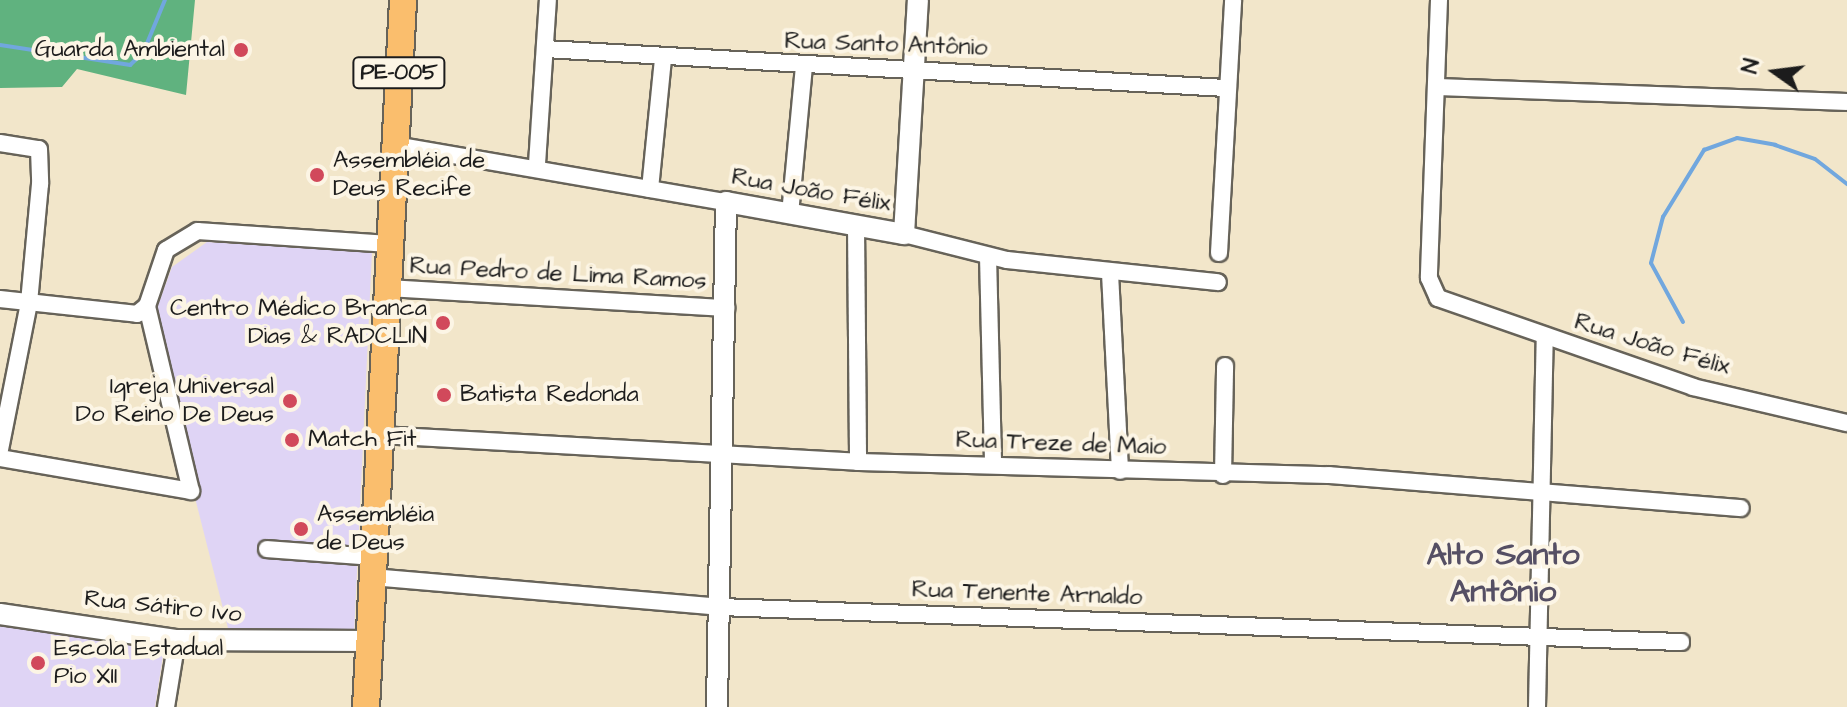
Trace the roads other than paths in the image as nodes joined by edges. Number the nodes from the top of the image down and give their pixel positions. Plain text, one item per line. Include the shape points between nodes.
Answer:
1 (403, 0) edge
2 (548, 0) edge
3 (918, 0) edge
4 (1233, 0) edge
5 (1439, 0) edge
6 (545, 49) junction
7 (663, 59) junction
8 (804, 67) junction
9 (915, 69) junction
10 (1439, 87) junction
11 (1226, 88) junction
12 (1847, 102) edge
13 (0, 143) edge
14 (395, 145) junction
15 (537, 164) junction
16 (650, 189) junction
17 (726, 202) junction
18 (790, 214) junction
19 (856, 225) junction
20 (904, 234) junction
21 (389, 244) junction
22 (1219, 253) dead end
23 (988, 256) junction
24 (1110, 273) junction
25 (1218, 282) dead end
26 (387, 288) junction
27 (0, 299) edge
28 (29, 303) junction
29 (147, 306) junction
30 (726, 308) junction
31 (1545, 339) junction
32 (1225, 366) dead end
33 (1847, 423) edge
34 (379, 435) junction
35 (0, 449) edge
36 (726, 456) junction
37 (0, 458) edge
38 (858, 462) junction
39 (993, 464) junction
40 (1120, 471) junction
41 (1223, 475) junction
42 (1541, 491) junction
43 (1741, 508) dead end
44 (267, 549) dead end
45 (372, 567) junction
46 (720, 607) junction
47 (0, 614) edge
48 (177, 640) junction
49 (1539, 640) junction
50 (369, 641) junction
51 (1681, 642) dead end
52 (166, 707) edge
53 (366, 707) edge
54 (717, 707) edge
55 (1537, 707) edge

1 - 14 main road, PE-005
2 - 6 street
3 - 9 street
4 - 11 street
5 - 10 street
6 - 7 street, Rua Santo Antônio
6 - 15 street
7 - 8 street, Rua Santo Antônio
7 - 16 street
8 - 9 street, Rua Santo Antônio
8 - 18 street
9 - 11 street, Rua Santo Antônio
9 - 20 street
10 - 12 street
10 - 31 street, Rua João Félix via 1429,278 1445,305
11 - 22 street
13 - 28 street via 39,149
14 - 15 street, Rua João Félix
14 - 21 main road, PE-005
15 - 16 street, Rua João Félix
16 - 17 street, Rua João Félix
17 - 18 street, Rua João Félix
17 - 30 street
18 - 19 street, Rua João Félix
19 - 20 street, Rua João Félix
19 - 38 street
20 - 23 street, Rua João Félix
21 - 26 main road, PE-005
21 - 29 street via 188,233 166,250
23 - 24 street, Rua João Félix
23 - 39 street
24 - 25 street, Rua João Félix
24 - 40 street
26 - 30 street, Rua Pedro de Lima Ramos
26 - 34 main road, PE-005
27 - 28 street
28 - 29 street via 133,315
28 - 35 street
29 - 37 street via 191,491
30 - 36 street
31 - 33 street, Rua João Félix via 1693,387
31 - 42 street
32 - 41 street
34 - 36 street, Rua Treze de Maio
34 - 45 main road, PE-005
36 - 38 street, Rua Treze de Maio
36 - 46 street
38 - 39 street, Rua Treze de Maio
39 - 40 street, Rua Treze de Maio
40 - 41 street, Rua Treze de Maio
41 - 42 street, Rua Treze de Maio
42 - 43 street, Rua Treze de Maio
42 - 49 street
44 - 45 street, Rua Tenente Arnaldo
45 - 46 street, Rua Tenente Arnaldo
45 - 50 main road, PE-005
46 - 49 street, Rua Tenente Arnaldo
46 - 54 street
47 - 48 street, Rua Sátiro Ivo
48 - 50 street, Rua Sátiro Ivo
48 - 52 street
49 - 51 street, Rua Tenente Arnaldo
49 - 55 street
50 - 53 main road, PE-005

